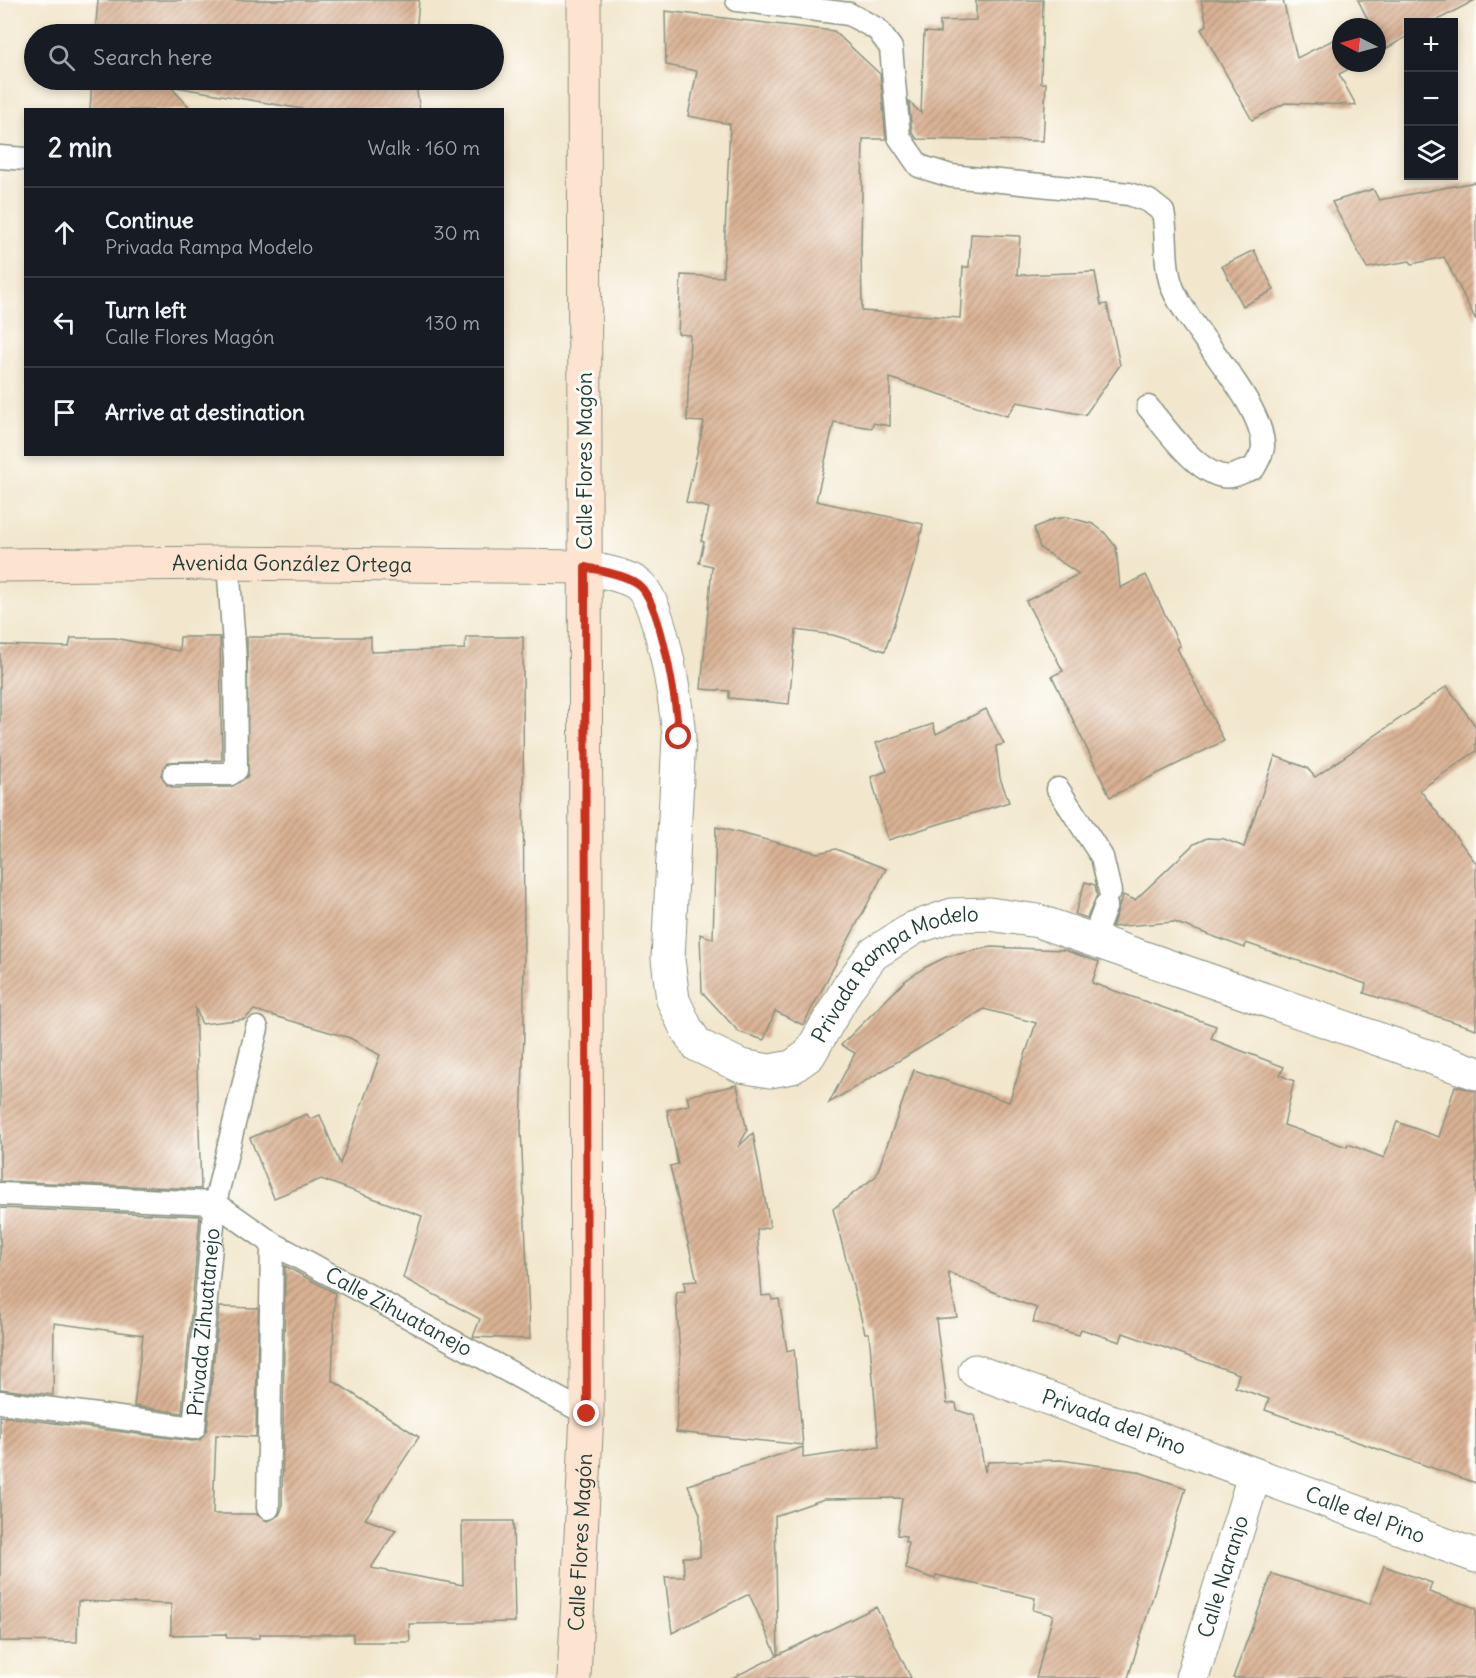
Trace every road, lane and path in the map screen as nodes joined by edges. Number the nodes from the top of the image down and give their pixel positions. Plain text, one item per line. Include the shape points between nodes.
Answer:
1 (584, 0) edge
2 (737, 0) edge
3 (0, 157) edge
4 (24, 159) edge
5 (1148, 407) dead end
6 (228, 563) junction
7 (0, 565) edge
8 (585, 567) junction
9 (174, 774) dead end
10 (1058, 789) dead end
11 (1093, 940) junction
12 (257, 1028) dead end
13 (1476, 1073) edge
14 (0, 1194) edge
15 (215, 1203) junction
16 (272, 1243) junction
17 (975, 1371) dead end
18 (0, 1402) edge
19 (587, 1414) junction
20 (1254, 1476) junction
21 (268, 1508) dead end
22 (1476, 1556) edge
23 (574, 1678) edge
24 (1192, 1678) edge

1 - 8 street, Calle Flores Magón
2 - 5 lane via 849,14 877,29 891,48 899,137 919,166 951,176 1129,194 1149,201 1163,212 1166,264 1173,289 1258,420 1263,449 1254,468 1230,476 1211,473 1194,460
3 - 4 lane
6 - 7 street, Avenida González Ortega
6 - 8 street, Avenida González Ortega
6 - 9 lane via 235,659 236,770 230,774
8 - 11 street, Privada Rampa Modelo via 640,586 655,609 677,710 679,737 668,959 673,1000 697,1045 741,1066 770,1071 792,1067 809,1055 849,986 873,954 914,928 952,915 989,914 1038,921
8 - 19 street, Calle Flores Magón
10 - 11 lane via 1102,857 1108,898
11 - 13 street, Privada Rampa Modelo
12 - 15 lane
14 - 15 lane
15 - 16 lane, Calle Zihuatanejo
15 - 18 lane, Privada Zihuatanejo via 194,1428
16 - 19 lane, Calle Zihuatanejo
16 - 21 lane
17 - 20 street, Privada del Pino
19 - 23 street, Calle Flores Magón
20 - 22 street, Calle del Pino
20 - 24 street, Calle Naranjo

